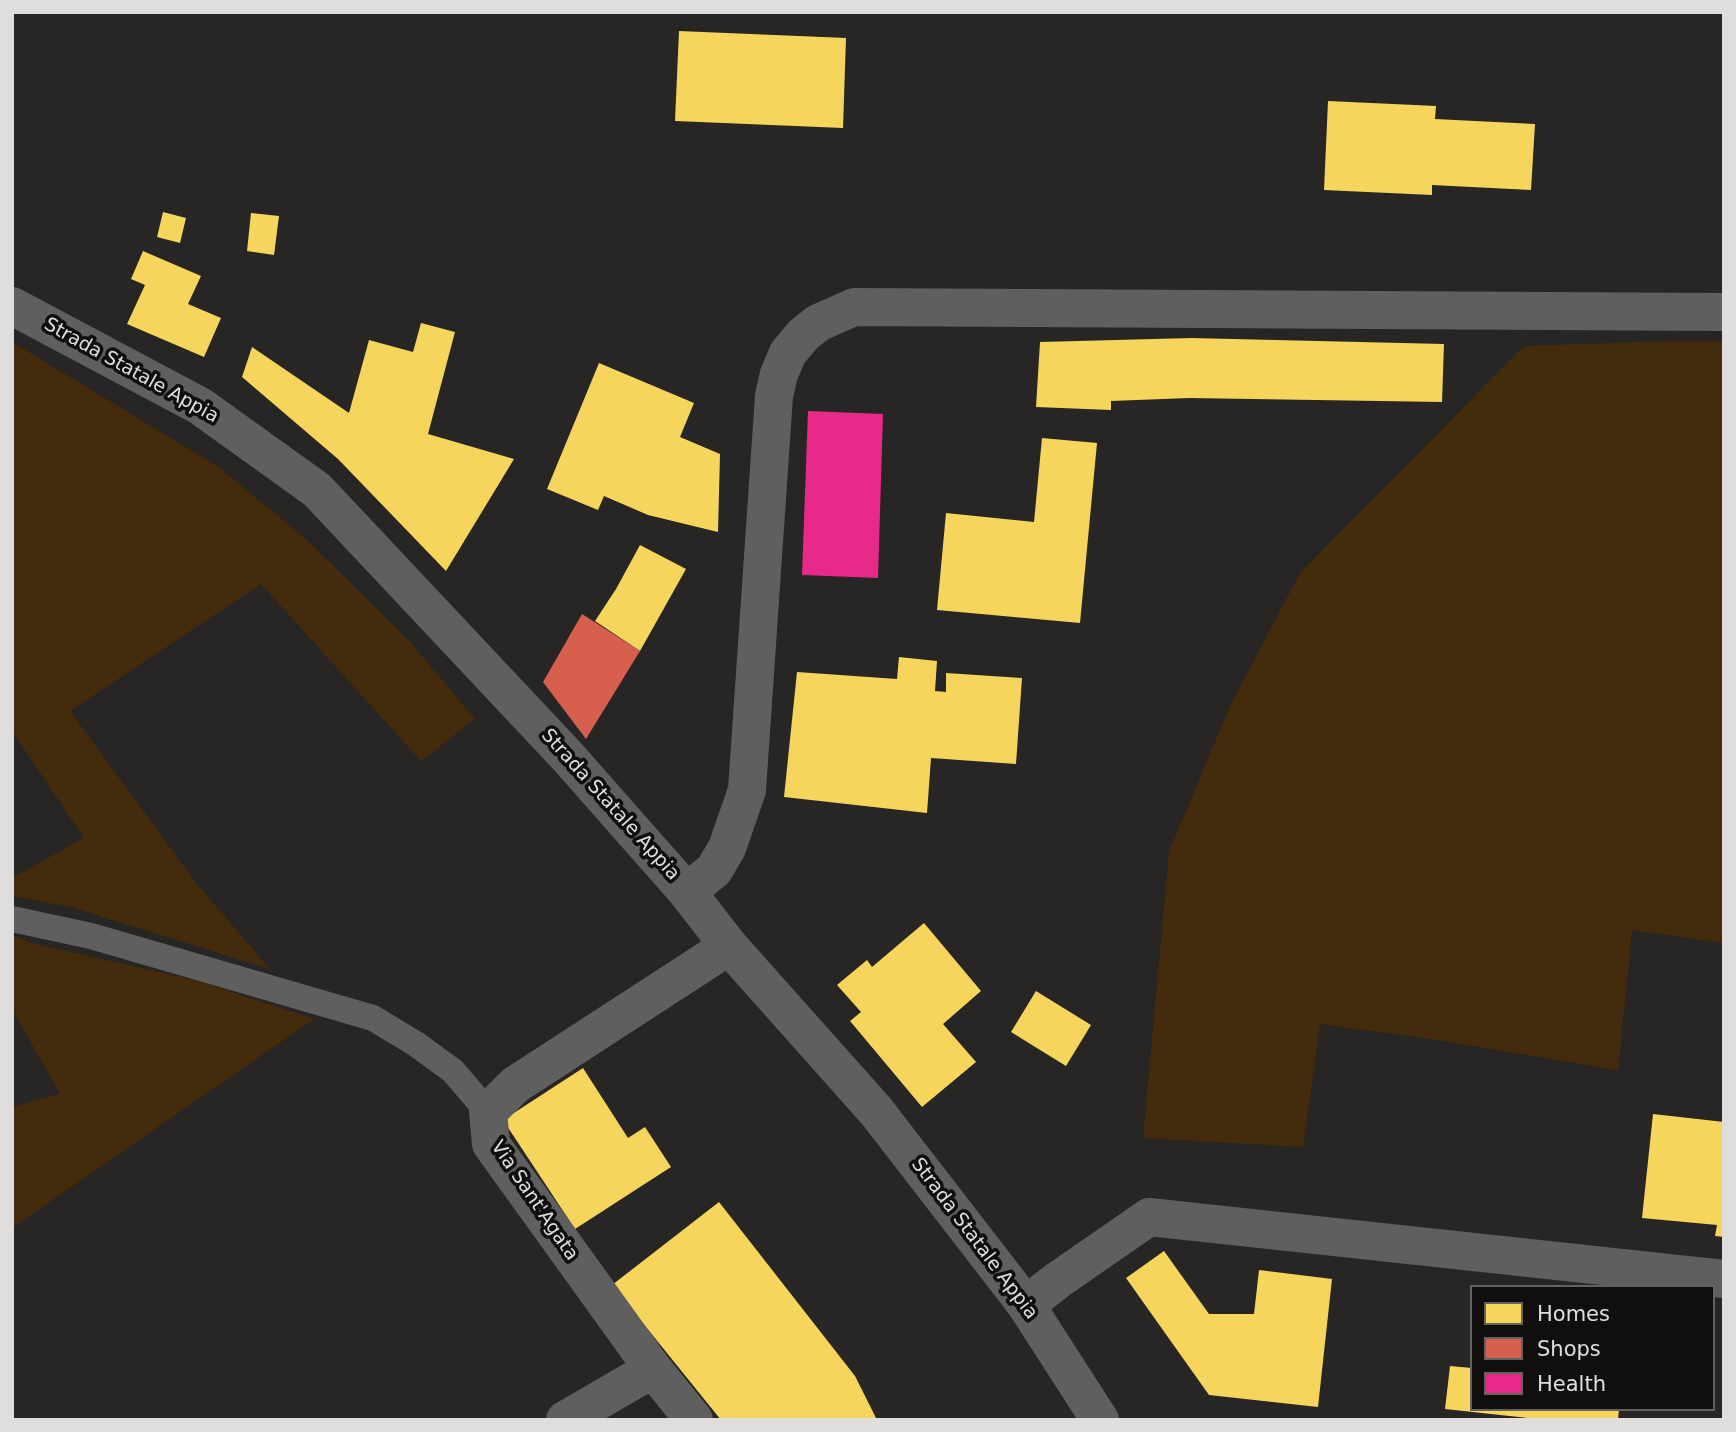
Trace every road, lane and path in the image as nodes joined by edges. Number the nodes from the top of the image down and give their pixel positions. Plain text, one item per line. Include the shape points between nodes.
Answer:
1 (12, 306) edge
2 (1724, 312) edge
3 (687, 892) junction
4 (12, 919) edge
5 (729, 946) junction
6 (488, 1112) junction
7 (1724, 1279) edge
8 (1027, 1305) junction
9 (653, 1369) junction
10 (565, 1420) edge
11 (694, 1420) edge
12 (1100, 1420) edge

1 - 3 street, Strada Statale Appia via 200,406 317,490
2 - 3 street via 854,307 818,323 788,353 774,396 747,790 727,848 714,870
3 - 5 street, Strada Statale Appia
4 - 6 lane via 91,936 373,1018 453,1071
5 - 6 street via 515,1085
5 - 8 street, Strada Statale Appia via 876,1111
6 - 9 street, Via Sant'Agata via 491,1144
7 - 8 street via 1149,1217
8 - 12 street, Strada Statale Appia
9 - 10 street
9 - 11 street, Via Sant'Agata

